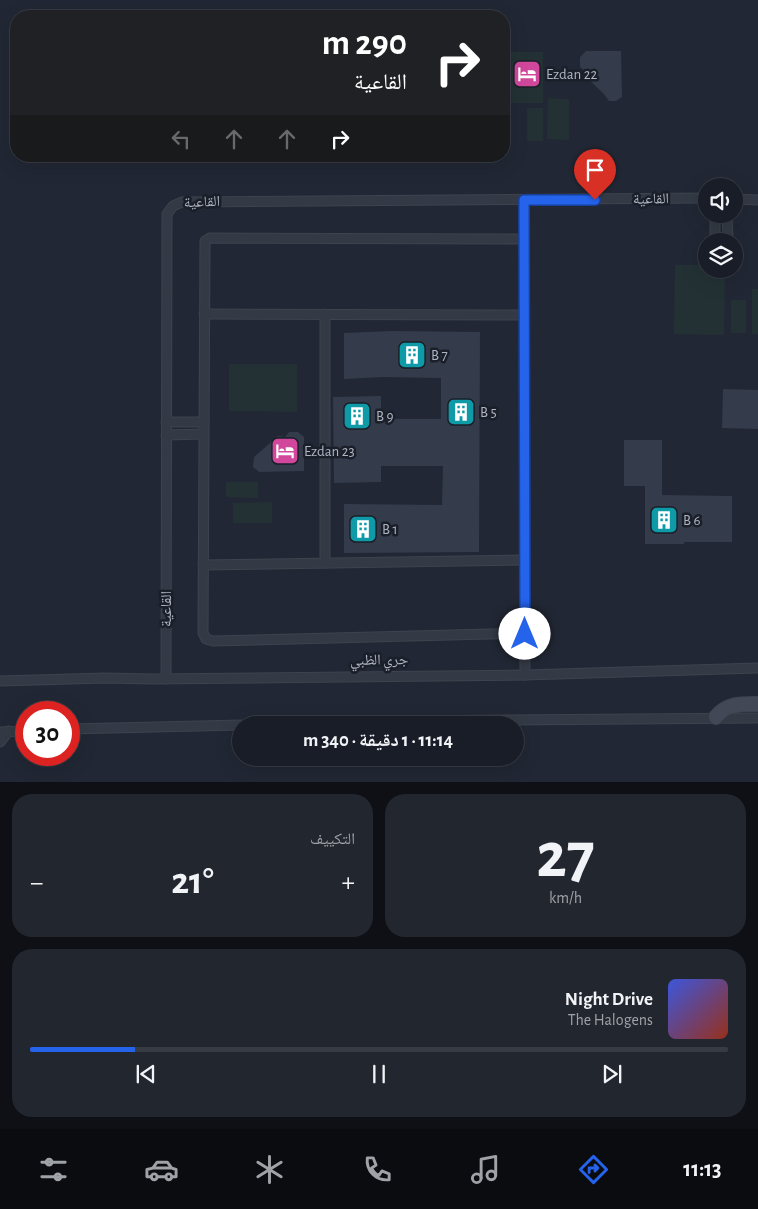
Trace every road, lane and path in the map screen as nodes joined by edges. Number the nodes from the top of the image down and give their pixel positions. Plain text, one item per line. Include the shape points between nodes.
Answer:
1 (698, 198) edge
2 (743, 199) edge
3 (524, 200) junction
4 (758, 200) edge
5 (524, 239) junction
6 (204, 314) junction
7 (325, 314) junction
8 (524, 314) junction
9 (166, 422) junction
10 (204, 422) junction
11 (204, 434) junction
12 (166, 435) junction
13 (525, 560) junction
14 (325, 563) junction
15 (204, 565) junction
16 (525, 634) junction
17 (758, 668) edge
18 (525, 675) junction
19 (166, 679) junction
20 (0, 680) edge
21 (758, 704) edge
22 (716, 717) junction
23 (758, 718) edge
24 (524, 720) edge
25 (232, 725) edge
26 (80, 729) edge
27 (4, 731) edge
28 (0, 742) edge

1 - 3 street, القاعية
2 - 4 street
3 - 5 street
3 - 9 street, القاعية via 177,203 167,214
5 - 6 street via 210,238 204,244
5 - 8 street
6 - 7 street
6 - 10 street
7 - 8 street
7 - 14 street
8 - 13 street
9 - 10 street
9 - 12 street, القاعية
10 - 11 street
11 - 12 street
11 - 15 street
12 - 19 street, القاعية
13 - 14 street
13 - 16 street
14 - 15 street
15 - 16 street via 203,633 210,641
16 - 18 street
17 - 18 street, جري الظبي
18 - 19 street, جري الظبي
19 - 20 street, جري الظبي
21 - 22 street via 726,707
22 - 23 street
22 - 24 street
25 - 26 street
27 - 28 street

